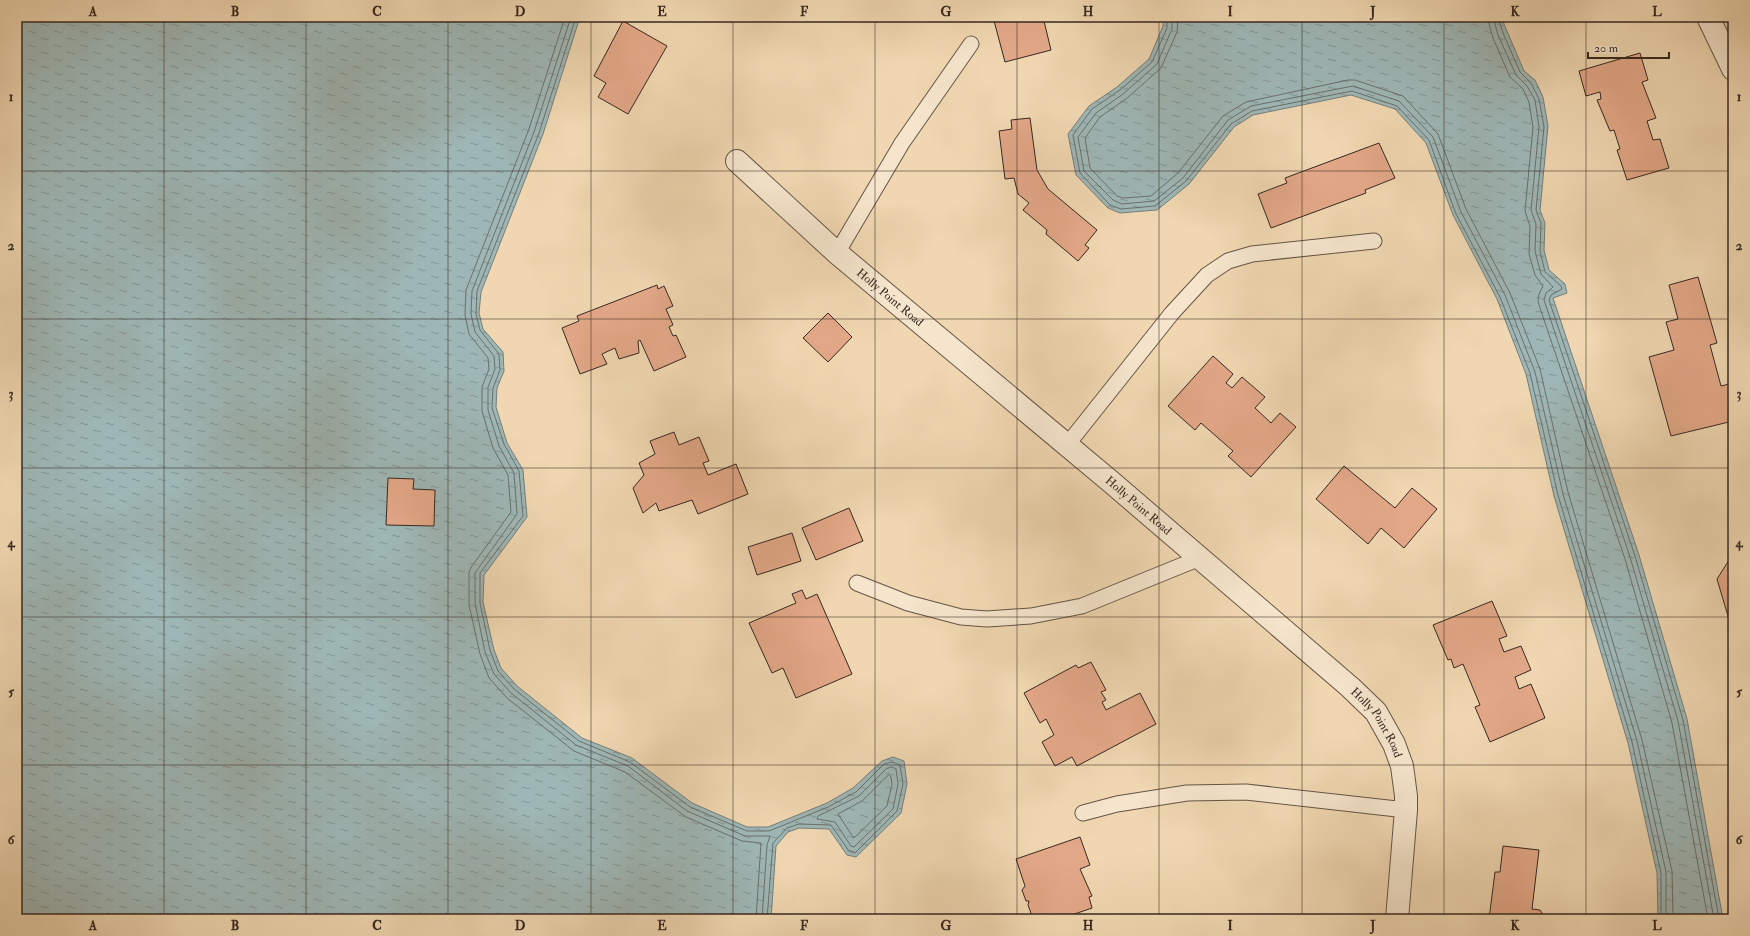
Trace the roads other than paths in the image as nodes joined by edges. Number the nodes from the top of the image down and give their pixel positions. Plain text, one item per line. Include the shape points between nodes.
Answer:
1 (1708, 17) edge
2 (971, 44) dead end
3 (1733, 68) edge
4 (737, 160) dead end
5 (1374, 240) dead end
6 (837, 253) junction
7 (1067, 445) junction
8 (1200, 558) junction
9 (857, 583) dead end
10 (1406, 810) junction
11 (1082, 813) dead end
12 (1397, 919) edge

1 - 3 street
2 - 6 lane via 902,144
4 - 6 street, Holly Point Road
5 - 7 lane via 1252,254 1228,261 1208,275 1172,313
6 - 7 street, Holly Point Road
7 - 8 street, Holly Point Road
8 - 9 lane via 1082,606 1030,616 987,619 961,617 908,603
8 - 10 street, Holly Point Road via 1376,712 1394,744 1402,766
10 - 11 lane via 1246,792 1187,793 1117,804
10 - 12 street, Holly Point Road

